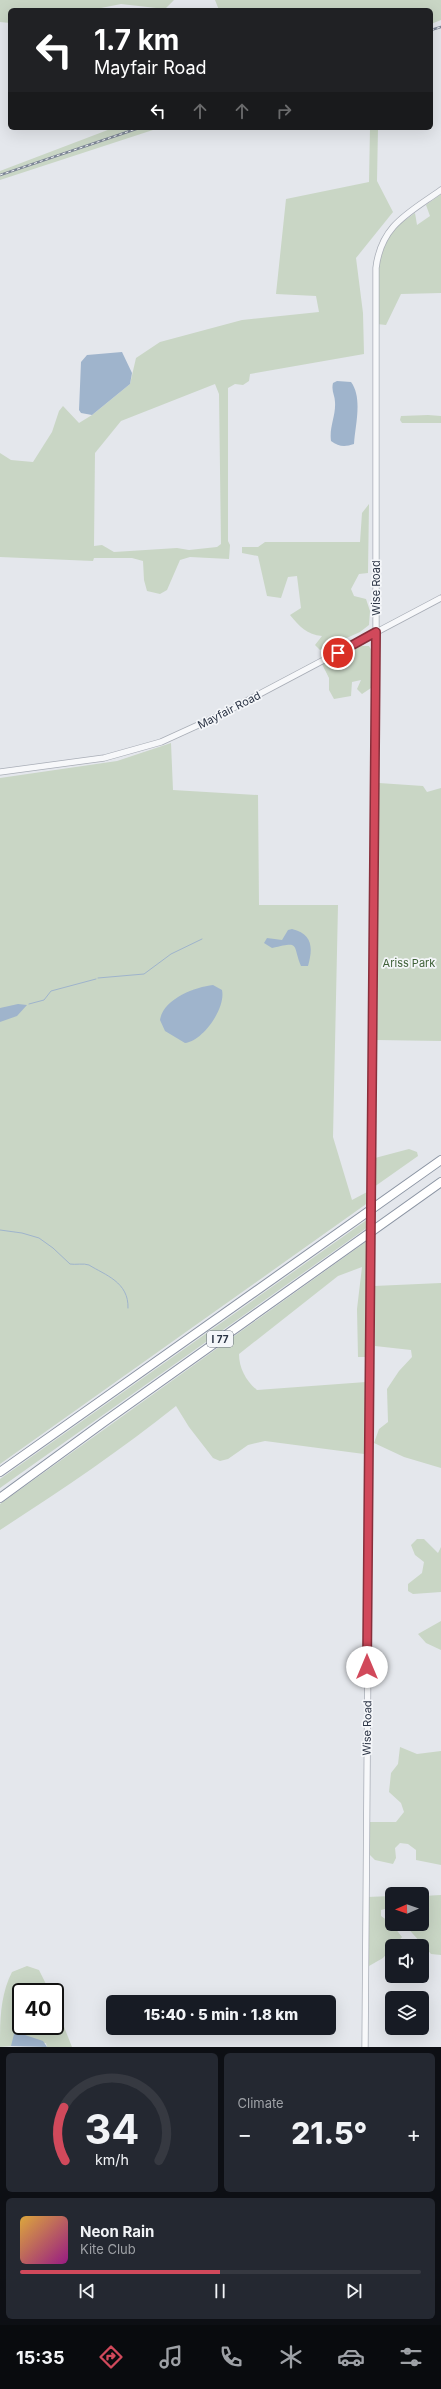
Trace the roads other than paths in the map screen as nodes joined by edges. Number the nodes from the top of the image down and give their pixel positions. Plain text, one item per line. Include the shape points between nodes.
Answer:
1 (441, 190) edge
2 (441, 598) edge
3 (376, 632) junction
4 (0, 772) edge
5 (441, 1160) edge
6 (441, 1182) edge
7 (0, 1472) edge
8 (0, 1498) edge
9 (365, 2047) edge

1 - 3 street, Wise Road via 394,225 384,237 377,259
2 - 3 street, Mayfair Road
3 - 4 street, Mayfair Road via 218,716 161,742 104,758
3 - 9 street, Wise Road, bridge
5 - 7 highway, I 77
6 - 8 highway, I 77

